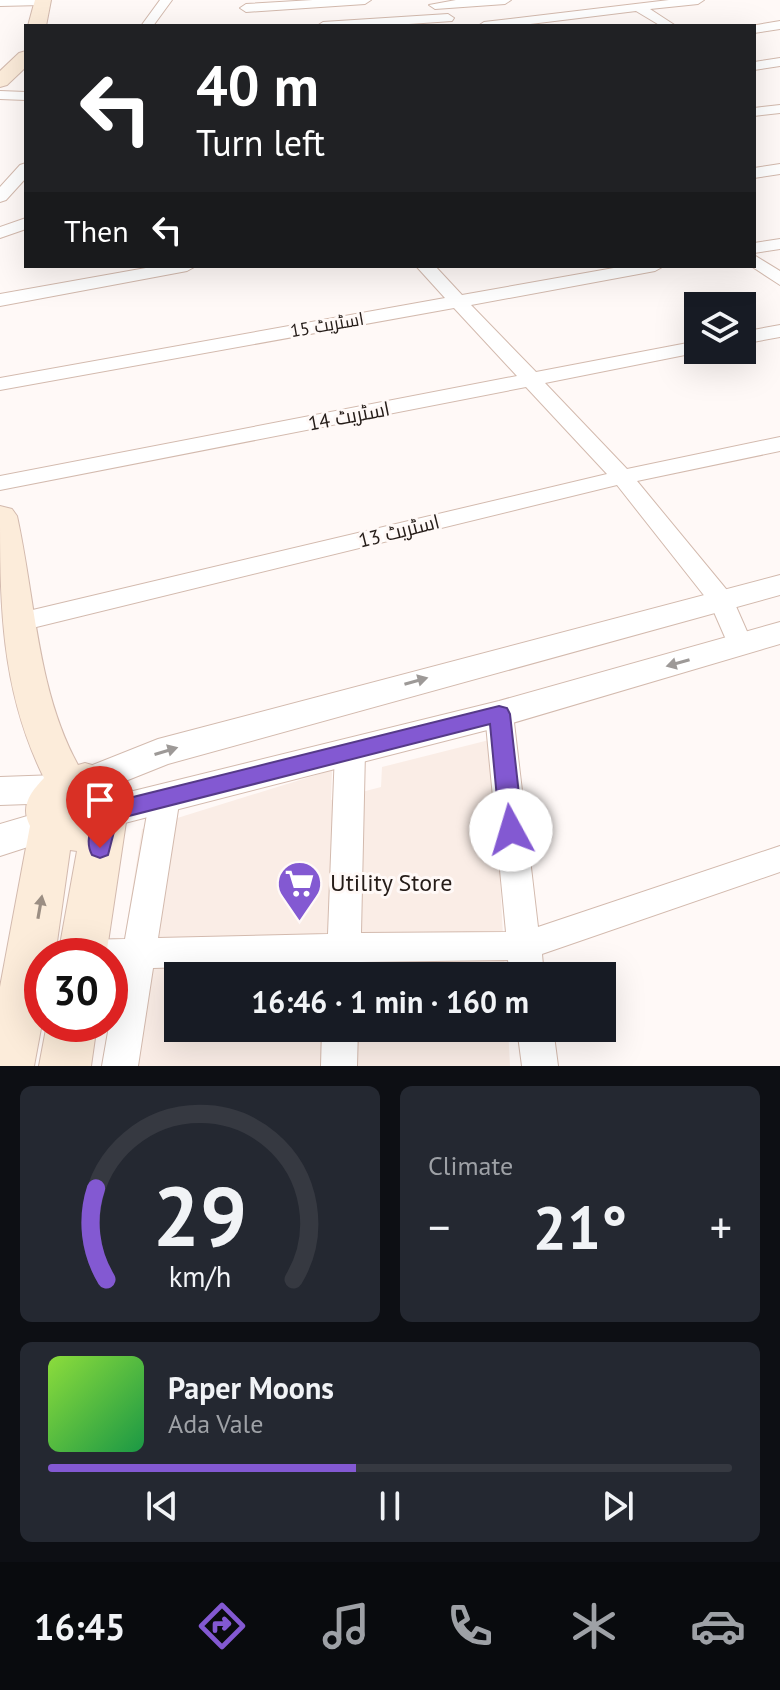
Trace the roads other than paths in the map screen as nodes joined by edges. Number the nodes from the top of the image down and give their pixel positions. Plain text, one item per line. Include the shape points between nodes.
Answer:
1 (166, 0) edge
2 (365, 0) edge
3 (505, 0) edge
4 (698, 0) edge
5 (43, 1) edge
6 (0, 2) edge
7 (432, 3) edge
8 (638, 7) junction
9 (243, 8) edge
10 (552, 17) junction
11 (452, 22) edge
12 (37, 24) edge
13 (148, 24) edge
14 (388, 24) edge
15 (499, 24) edge
16 (563, 24) edge
17 (667, 24) edge
18 (780, 25) edge
19 (756, 29) edge
20 (24, 61) edge
21 (780, 62) edge
22 (756, 66) edge
23 (0, 81) edge
24 (0, 95) edge
25 (24, 96) edge
26 (780, 109) edge
27 (756, 112) edge
28 (780, 169) edge
29 (24, 170) edge
30 (756, 173) edge
31 (0, 197) edge
32 (24, 224) edge
33 (0, 233) edge
34 (780, 244) edge
35 (756, 248) edge
36 (756, 262) edge
37 (176, 268) edge
38 (427, 268) edge
39 (644, 268) edge
40 (780, 280) edge
41 (0, 300) edge
42 (456, 301) junction
43 (780, 331) edge
44 (756, 335) edge
45 (684, 350) edge
46 (529, 381) junction
47 (0, 384) edge
48 (780, 444) edge
49 (622, 477) junction
50 (0, 483) edge
51 (0, 516) edge
52 (780, 585) edge
53 (722, 601) junction
54 (20, 622) junction
55 (780, 633) edge
56 (740, 645) junction
57 (499, 714) junction
58 (350, 751) junction
59 (0, 791) edge
60 (165, 797) junction
61 (77, 805) junction
62 (0, 840) edge
63 (780, 859) edge
64 (81, 938) edge
65 (128, 955) edge
66 (139, 955) junction
67 (525, 961) edge
68 (318, 962) edge
69 (343, 962) edge
70 (347, 962) edge
71 (69, 1042) edge
72 (340, 1042) edge
73 (537, 1042) edge
74 (8, 1066) edge
75 (65, 1066) edge
76 (120, 1066) edge
77 (339, 1066) edge
78 (540, 1066) edge

1 - 13 street
2 - 9 street
3 - 7 street
4 - 8 street
5 - 6 street
5 - 12 main road
7 - 11 street
8 - 10 street
8 - 17 street
10 - 15 street
10 - 16 street
11 - 14 street
18 - 19 street
20 - 23 main road
21 - 22 street
24 - 25 street
26 - 27 street
28 - 30 street
29 - 31 street
32 - 33 street
34 - 35 street
36 - 40 street
37 - 41 street
38 - 42 street
39 - 42 street, اسٹریٹ 15
42 - 46 street
42 - 47 street, اسٹریٹ 15
43 - 44 street
45 - 46 street, اسٹریٹ 14
46 - 49 street
46 - 50 street, اسٹریٹ 14
48 - 49 street, اسٹریٹ 13
49 - 53 street
49 - 54 street, اسٹریٹ 13
51 - 54 main road
52 - 53 street
53 - 56 street
61 -> 53 street via 158,753
54 - 61 main road via 50,752
55 - 56 street
56 -> 57 street
57 - 58 street
57 - 67 street
58 - 60 street
58 - 69 street
59 - 61 street
60 - 61 street
60 - 66 street
61 - 62 street
61 - 64 main road
74 -> 61 main road via 30,960
63 - 67 street
65 - 66 street
66 - 68 street
66 - 76 street
67 - 70 street via 410,946
71 - 75 main road
72 - 77 street
73 - 78 street

